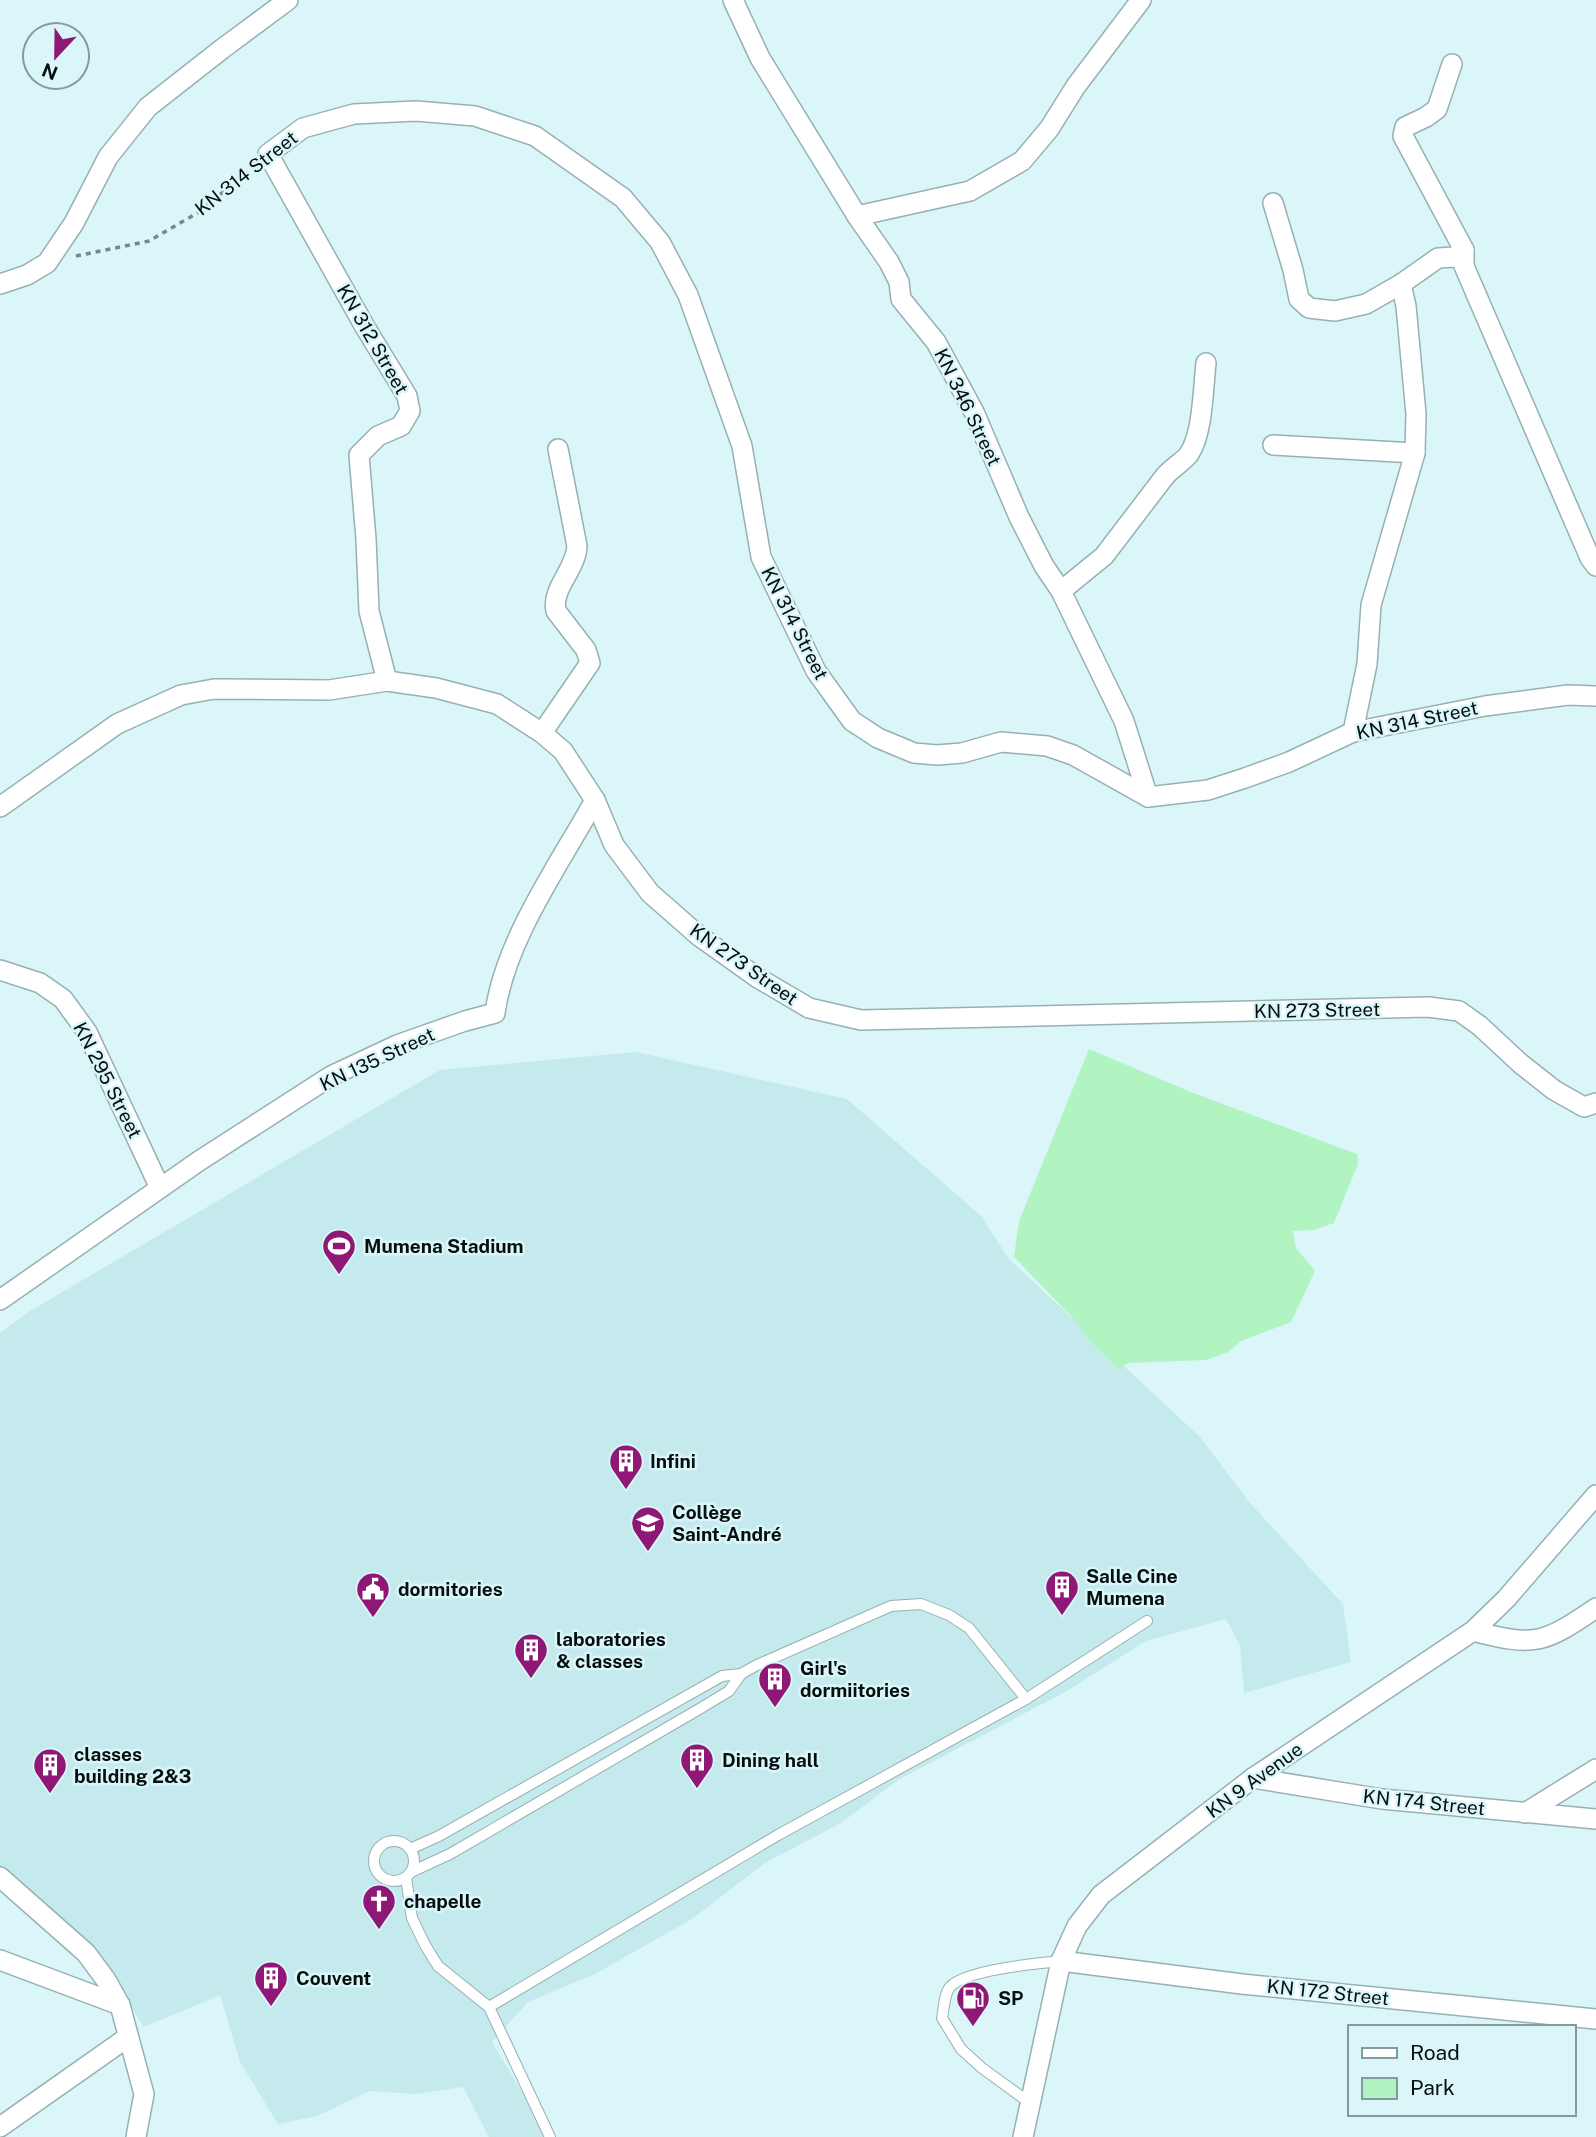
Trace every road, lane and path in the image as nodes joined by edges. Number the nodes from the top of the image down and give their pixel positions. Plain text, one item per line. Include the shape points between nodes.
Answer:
1 (288, 0) edge
2 (733, 0) edge
3 (1141, 0) edge
4 (1452, 64) dead end
5 (268, 154) junction
6 (1273, 203) dead end
7 (857, 216) junction
8 (1464, 250) junction
9 (47, 263) junction
10 (0, 284) edge
11 (1401, 284) junction
12 (1206, 363) dead end
13 (1273, 445) dead end
14 (558, 449) dead end
15 (1415, 453) junction
16 (1596, 566) edge
17 (1061, 591) junction
18 (387, 681) junction
19 (1596, 696) edge
20 (1353, 732) junction
21 (542, 733) junction
22 (1148, 797) junction
23 (595, 800) junction
24 (0, 807) edge
25 (0, 970) edge
26 (1596, 1102) edge
27 (160, 1188) junction
28 (0, 1300) edge
29 (1596, 1495) edge
30 (1596, 1608) edge
31 (1147, 1621) dead end
32 (1473, 1631) junction
33 (741, 1674) junction
34 (1026, 1699) junction
35 (1596, 1769) edge
36 (1253, 1778) junction
37 (1525, 1813) junction
38 (1596, 1819) edge
39 (410, 1849) junction
40 (408, 1875) junction
41 (0, 1877) edge
42 (0, 1961) edge
43 (1061, 1961) junction
44 (120, 2005) junction
45 (489, 2007) junction
46 (1596, 2019) edge
47 (128, 2037) junction
48 (1030, 2104) junction
49 (0, 2127) edge
50 (136, 2137) edge
51 (550, 2137) edge
52 (1023, 2137) edge

1 - 9 street via 148,107 108,157
2 - 7 street, KN 346 Street via 760,58
3 - 7 street via 1022,161 970,191
4 - 8 street via 1437,109 1405,127 1403,136
5 - 9 path, KN 314 Street via 199,212 149,241
5 - 18 street, KN 312 Street via 407,396 410,411 401,426 378,436 359,455 369,611
5 - 22 street, KN 314 Street via 303,128 354,114 416,111 475,116 535,136 623,198 660,242 688,295 742,446 761,557 816,671 852,721 915,753 962,753 1001,742 1047,746 1073,755
6 - 11 street via 1299,299 1310,308 1335,311 1366,304
7 - 17 street, KN 346 Street via 889,262 901,299 936,342 974,412 1019,517
8 - 11 street via 1454,257 1438,258
8 - 16 street via 1464,266
9 - 10 street
11 - 15 street via 1416,414
12 - 17 street via 1197,437 1188,456 1165,476 1104,556
13 - 15 street
14 - 21 street via 578,547 555,605 590,663
15 - 20 street via 1371,605 1367,664
17 - 22 street, KN 346 Street via 1124,721
18 - 21 street, KN 273 Street via 497,704
18 - 24 street, KN 273 Street via 329,690 214,688 181,695 117,724
19 - 20 street, KN 314 Street via 1568,695 1485,706
20 - 22 street, KN 314 Street via 1289,762 1208,790
21 - 23 street, KN 273 Street via 563,751
23 - 26 street, KN 273 Street via 614,845 650,893 699,936 809,1009 861,1020 1428,1007 1459,1011 1554,1090 1584,1107
23 - 27 street, KN 135 Street via 525,924 499,987 495,1013 397,1045 331,1076
25 - 27 street, KN 295 Street via 40,983 63,999 87,1032
27 - 28 street, KN 135 Street
29 - 32 street, KN 9 Avenue
30 - 32 street via 1539,1641 1512,1641
31 - 34 lane
32 - 36 street, KN 9 Avenue
33 - 34 lane via 891,1606 921,1604 969,1628
33 - 39 lane via 722,1676
33 - 40 lane via 729,1691 701,1708
34 - 45 lane via 778,1835
35 - 37 street
36 - 37 street, KN 174 Street via 1382,1799
36 - 43 street, KN 9 Avenue via 1101,1895 1077,1926
37 - 38 street, KN 174 Street
39 - 40 lane via 414,1861
39 - 40 lane via 400,1842 388,1842 378,1849 374,1861 383,1877 394,1881
40 - 45 lane via 412,1917 438,1966
41 - 44 street via 86,1953
42 - 44 street
43 - 46 street, KN 172 Street
43 - 48 street, KN 9 Avenue
43 - 48 lane via 958,1980 949,1988 945,2003 942,2018 961,2049
44 - 47 street
45 - 51 lane
47 - 49 street
47 - 50 street via 144,2094
48 - 52 street, KN 9 Avenue

